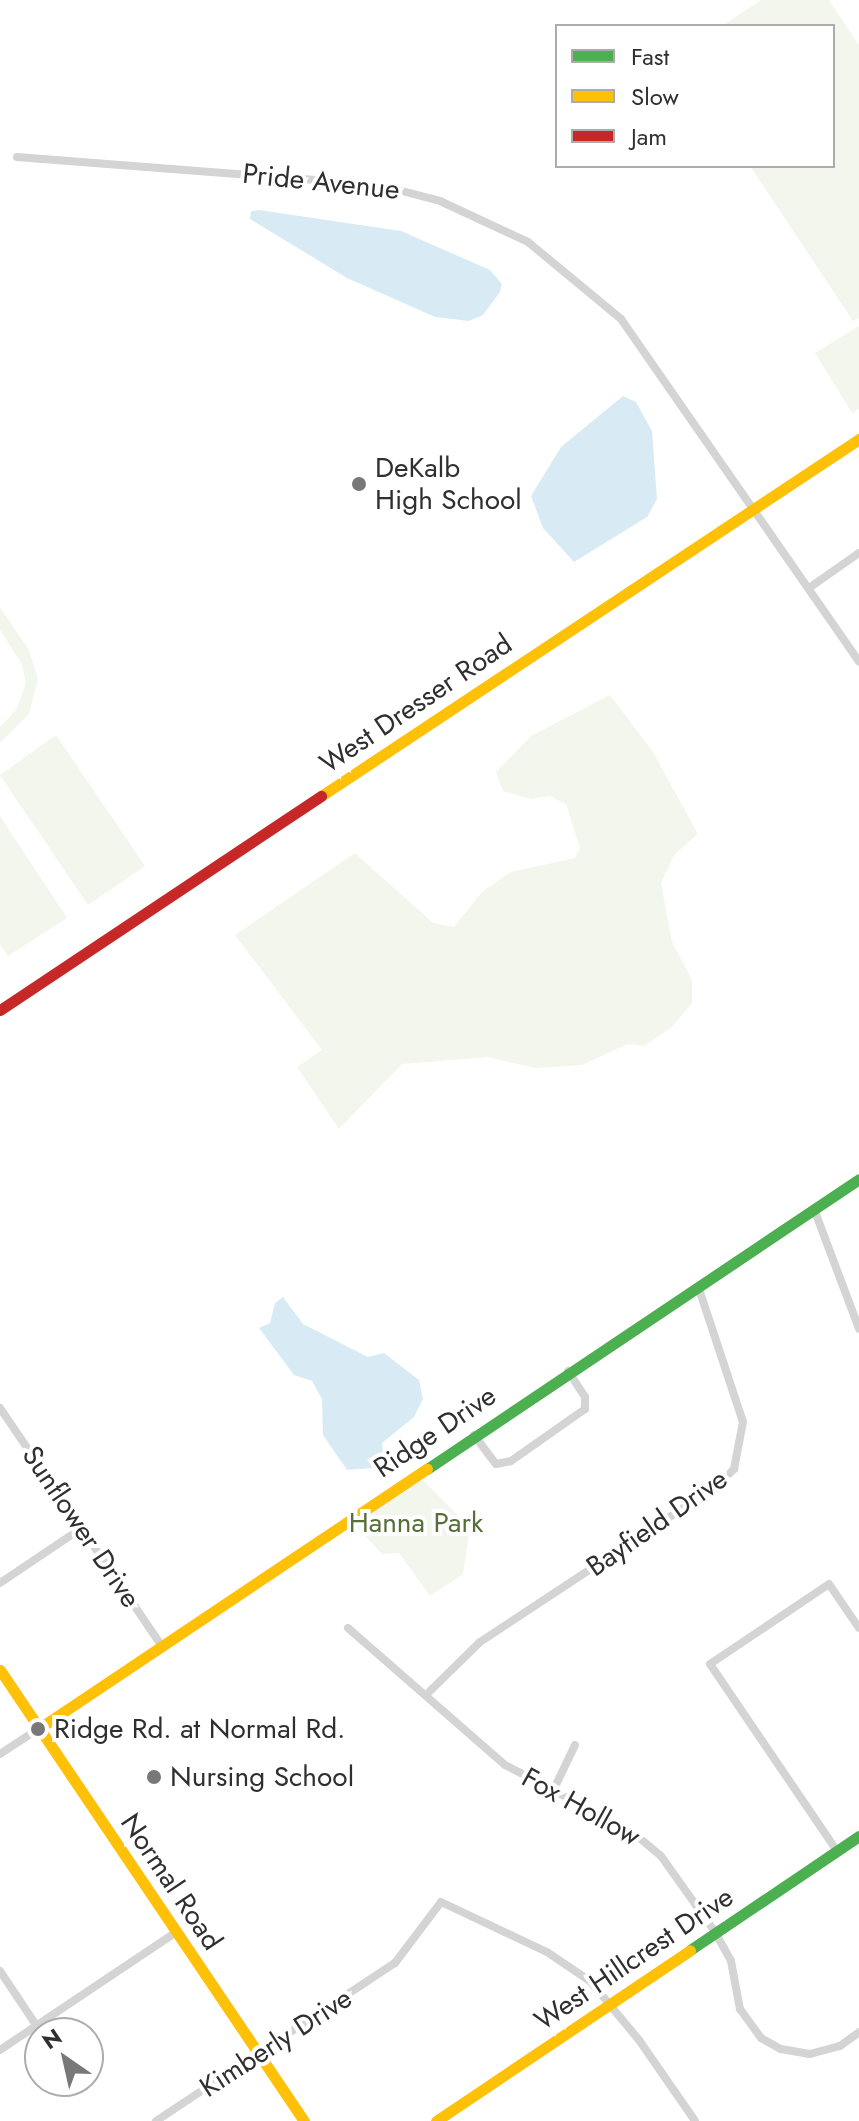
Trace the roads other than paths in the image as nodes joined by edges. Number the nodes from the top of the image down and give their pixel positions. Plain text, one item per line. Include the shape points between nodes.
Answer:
1 (17, 157) dead end
2 (859, 439) edge
3 (753, 509) junction
4 (859, 553) edge
5 (809, 588) junction
6 (859, 661) edge
7 (0, 1010) edge
8 (859, 1179) edge
9 (814, 1209) junction
10 (698, 1286) junction
11 (859, 1329) edge
12 (568, 1371) junction
13 (0, 1408) edge
14 (474, 1434) junction
15 (82, 1528) junction
16 (0, 1583) edge
17 (348, 1628) dead end
18 (859, 1628) edge
19 (162, 1646) junction
20 (0, 1670) edge
21 (427, 1694) junction
22 (38, 1729) junction
23 (575, 1745) dead end
24 (0, 1754) edge
25 (553, 1791) junction
26 (859, 1836) edge
27 (837, 1851) junction
28 (176, 1932) junction
29 (715, 1932) junction
30 (0, 1971) edge
31 (610, 2003) junction
32 (31, 2017) edge
33 (48, 2017) edge
34 (859, 2032) edge
35 (24, 2033) edge
36 (0, 2050) edge
37 (258, 2054) junction
38 (156, 2121) edge
39 (304, 2121) edge
40 (436, 2121) edge
41 (695, 2121) edge

1 - 3 street, Pride Avenue via 379,185 440,201 500,227 550,256 621,319
2 - 3 street, West Dresser Road
3 - 5 street, Pride Avenue
3 - 7 street, West Dresser Road
4 - 5 street
5 - 6 street, Pride Avenue
8 - 9 street, Ridge Drive
9 - 10 street, Ridge Drive
9 - 11 street
10 - 12 street, Ridge Drive
10 - 21 street, Bayfield Drive via 743,1422 734,1469 718,1485 480,1642
12 - 14 street, Ridge Drive
12 - 14 street via 585,1397 585,1409 511,1461 496,1464
13 - 15 street, Sunflower Drive
14 - 19 street, Ridge Drive
15 - 16 street
15 - 19 street, Sunflower Drive
17 - 21 street, Fox Hollow
18 - 27 street via 829,1584 710,1664
19 - 22 street, Ridge Drive
20 - 22 street, Normal Road
21 - 25 street, Fox Hollow via 505,1765
22 - 24 street, Ridge Drive
22 - 28 street, Normal Road
23 - 25 street
25 - 29 street, Fox Hollow via 645,1841 671,1868
26 - 27 street, West Hillcrest Drive
27 - 29 street, West Hillcrest Drive
28 - 33 street
28 - 37 street, Normal Road
29 - 31 street, West Hillcrest Drive
29 - 34 street, Fox Hollow via 731,1961 740,2009 761,2038 781,2049 810,2054 840,2046
30 - 32 street
31 - 37 street, Kimberly Drive via 590,1981 547,1952 441,1902 395,1963
31 - 40 street, West Hillcrest Drive
31 - 41 street
35 - 36 street
37 - 38 street, Kimberly Drive
37 - 39 street, Normal Road

